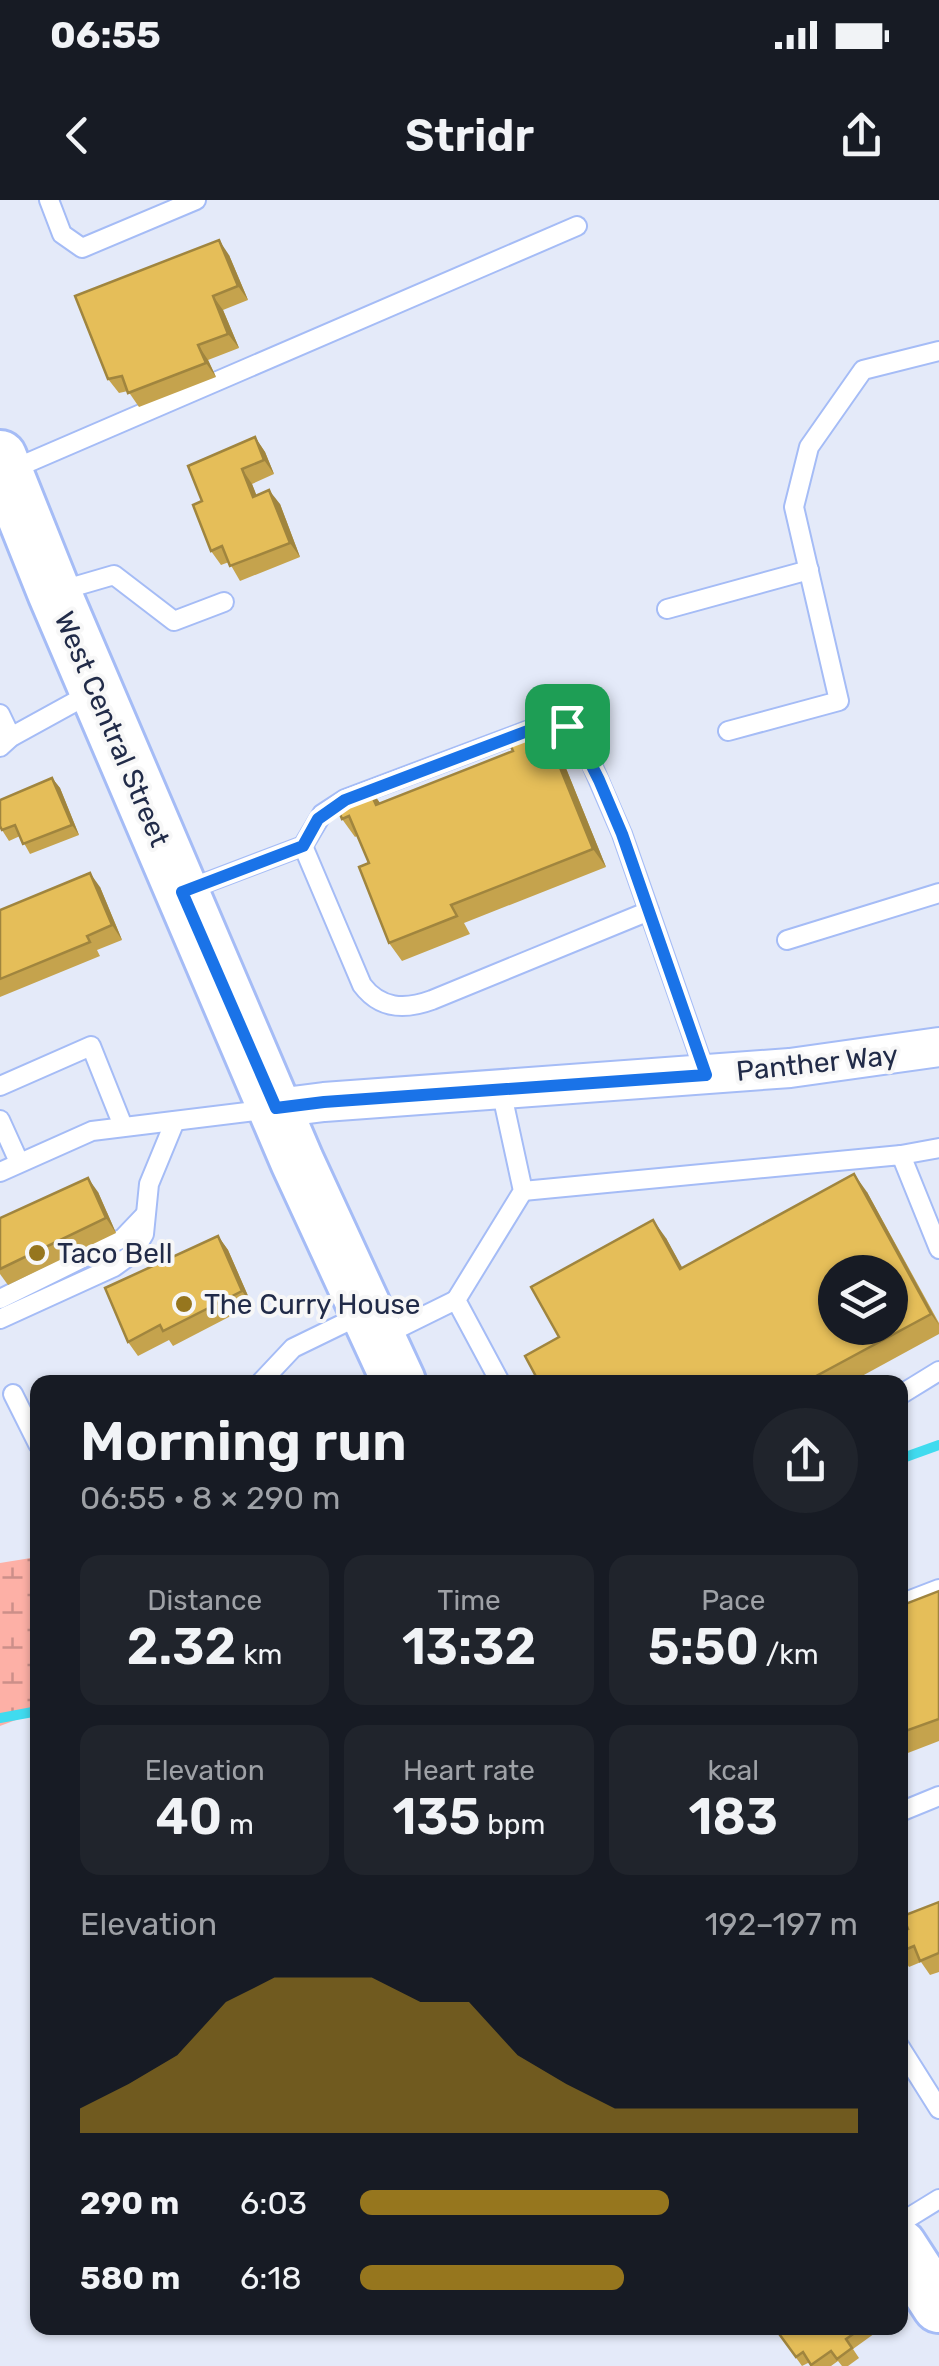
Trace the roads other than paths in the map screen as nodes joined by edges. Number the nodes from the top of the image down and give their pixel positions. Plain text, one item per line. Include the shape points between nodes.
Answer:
1 (49, 200) edge
2 (196, 200) edge
3 (578, 226) dead end
4 (939, 351) edge
5 (3, 465) edge
6 (809, 570) junction
7 (54, 592) junction
8 (224, 602) dead end
9 (667, 609) dead end
10 (96, 690) junction
11 (0, 714) edge
12 (728, 731) dead end
13 (5, 742) edge
14 (303, 846) junction
15 (182, 892) junction
16 (939, 893) edge
17 (649, 911) junction
18 (787, 940) dead end
19 (939, 1047) edge
20 (706, 1075) junction
21 (0, 1086) edge
22 (501, 1090) junction
23 (276, 1108) junction
24 (0, 1120) edge
25 (176, 1121) junction
26 (123, 1126) junction
27 (939, 1148) edge
28 (901, 1155) junction
29 (19, 1162) junction
30 (0, 1172) edge
31 (522, 1191) junction
32 (144, 1216) junction
33 (939, 1249) edge
34 (0, 1299) edge
35 (456, 1300) junction
36 (0, 1319) edge
37 (381, 1345) edge
38 (939, 1371) edge
39 (268, 1375) edge
40 (496, 1375) edge
41 (908, 1390) edge
42 (14, 1394) dead end
43 (30, 1427) edge
44 (939, 1589) edge
45 (908, 1601) edge
46 (939, 1796) edge
47 (908, 1809) edge
48 (908, 2060) edge
49 (939, 2109) edge
50 (939, 2199) edge
51 (908, 2218) edge
52 (908, 2258) edge
53 (939, 2306) edge

1 - 2 lane via 62,234 82,248
3 - 5 lane
4 - 6 lane via 863,370 809,447 794,507
5 - 7 main road, West Central Street
6 - 9 lane
6 - 12 lane via 839,701
7 - 8 lane via 114,574 174,622
7 - 10 main road, West Central Street
10 - 13 lane
10 - 15 main road, West Central Street
11 - 13 lane
14 - 15 lane
14 - 17 lane via 362,984 395,1006 419,1005
14 - 17 lane via 318,819 345,800 558,723 583,744
15 - 23 main road, West Central Street
16 - 18 lane
17 - 20 lane
19 - 20 street, Panther Way
20 - 22 street, Panther Way
21 - 26 lane via 91,1046
22 - 23 street, Panther Way
22 - 31 lane
23 - 25 lane
23 - 37 main road, West Central Street
24 - 29 lane
25 - 26 lane
25 - 32 lane via 146,1193
26 - 29 lane via 92,1131
27 - 28 lane
28 - 31 lane
28 - 33 lane
29 - 30 lane
31 - 35 lane
32 - 34 lane via 123,1238
32 - 36 lane via 141,1242 126,1260
35 - 37 lane
35 - 40 lane
37 - 39 lane via 293,1348
38 - 41 lane
42 - 43 lane
44 - 45 lane
46 - 47 lane
48 - 49 lane
50 - 51 lane
52 - 53 main road

